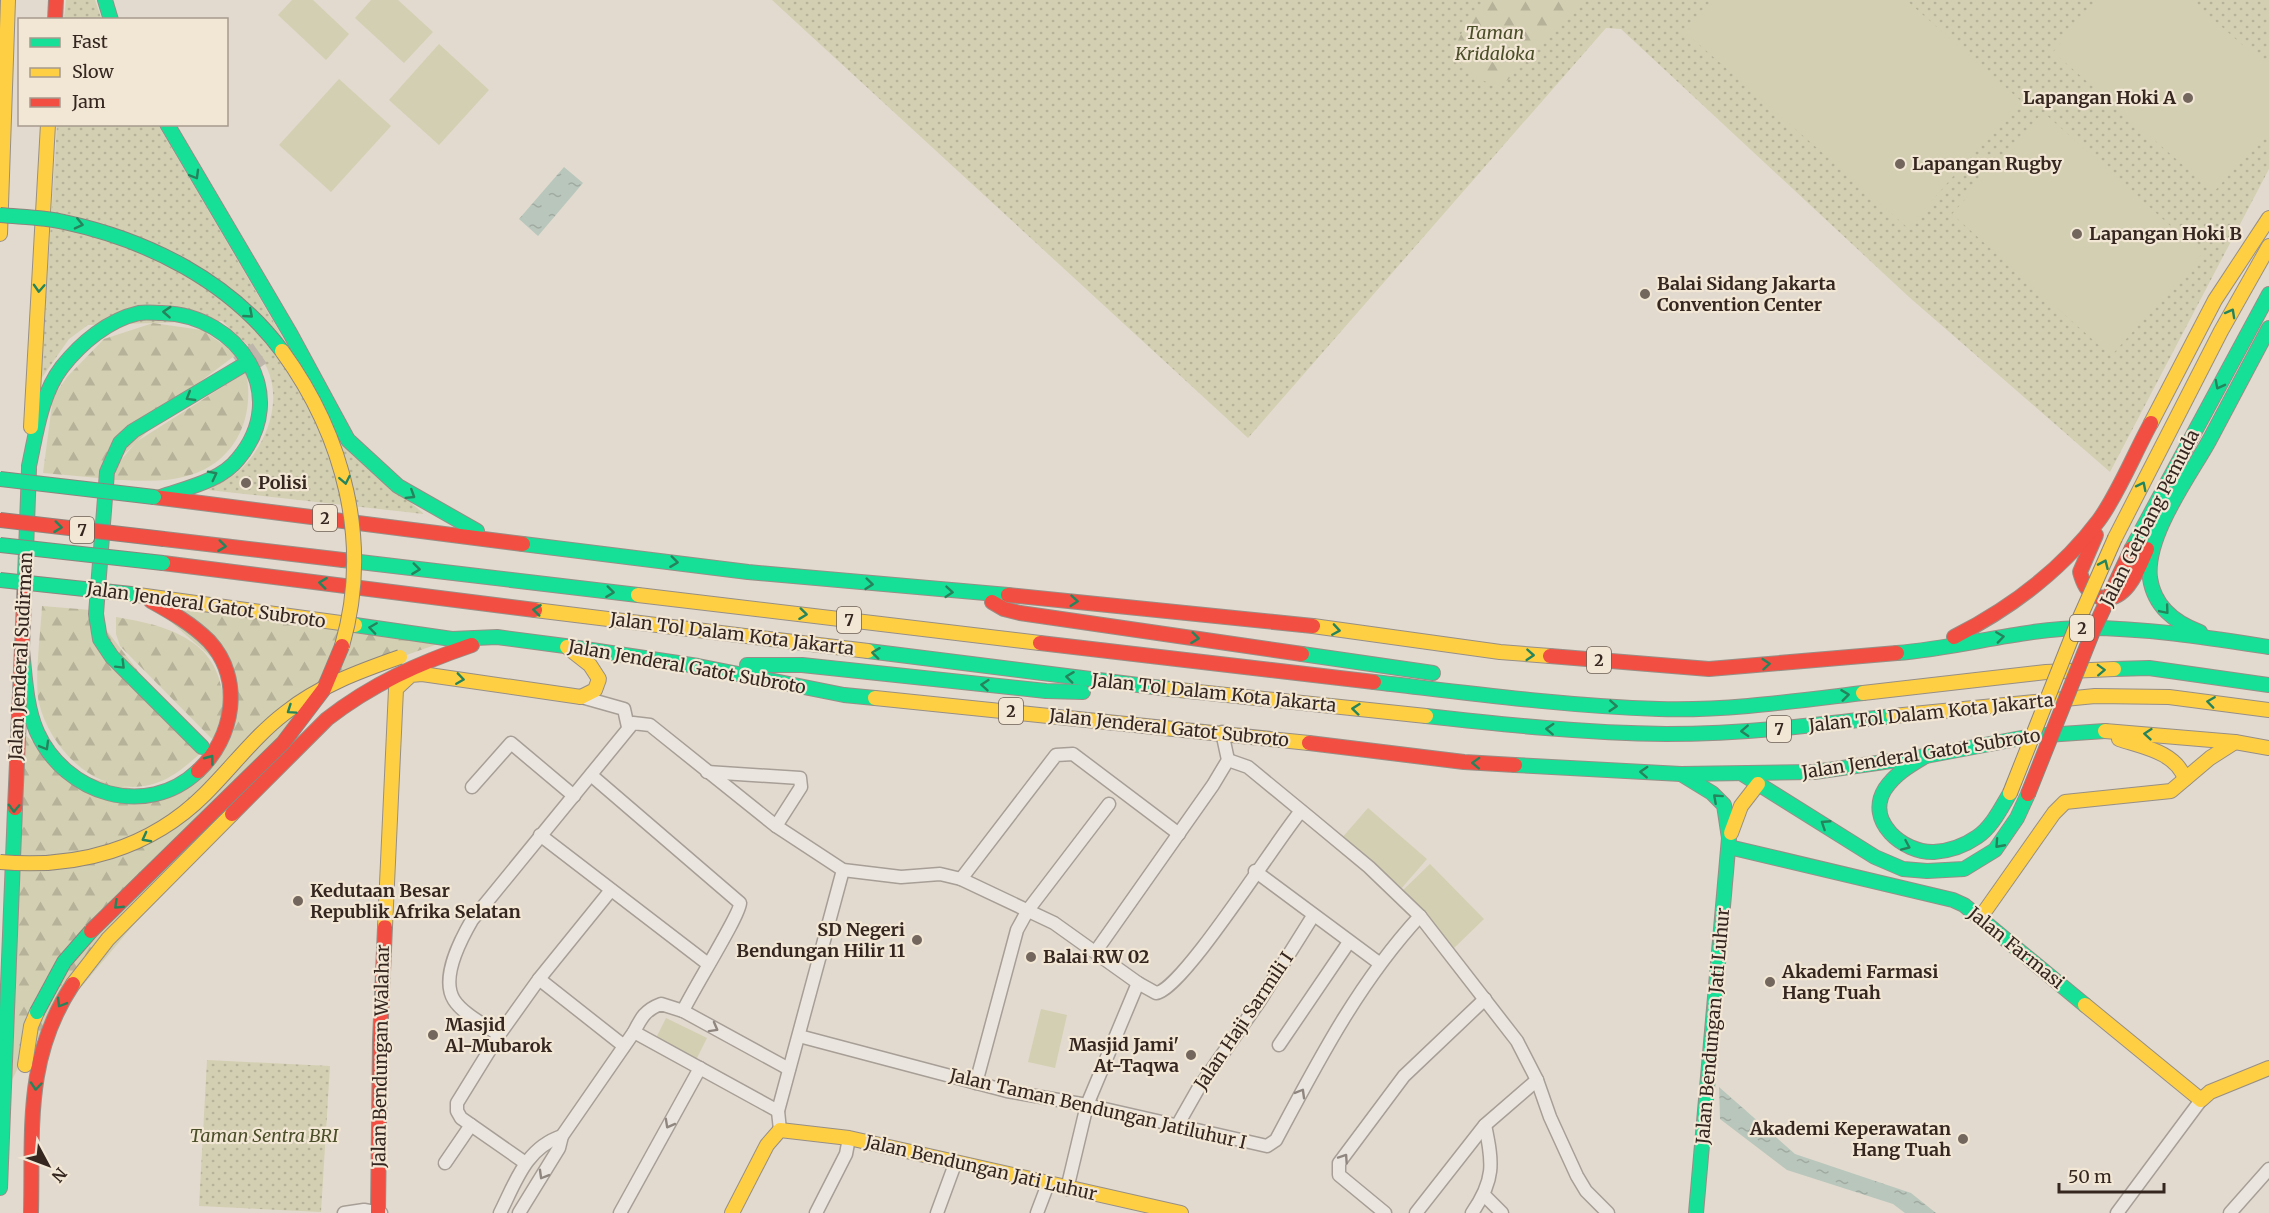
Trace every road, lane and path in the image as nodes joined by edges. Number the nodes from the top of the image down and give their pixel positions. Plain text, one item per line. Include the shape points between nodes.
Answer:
1 (8, 0) edge
2 (56, 0) edge
3 (105, 0) edge
4 (54, 18) edge
5 (110, 18) edge
6 (48, 126) edge
7 (168, 126) edge
8 (0, 215) edge
9 (2269, 218) edge
10 (0, 234) edge
11 (2269, 246) edge
12 (2269, 294) edge
13 (2269, 328) edge
14 (290, 333) junction
15 (267, 348) tunnel mouth
16 (240, 367) tunnel mouth
17 (29, 466) junction
18 (0, 479) edge
19 (2113, 496) junction
20 (157, 497) junction
21 (2167, 517) junction
22 (0, 520) edge
23 (491, 538) junction
24 (0, 544) edge
25 (0, 580) edge
26 (983, 594) junction
27 (136, 595) junction
28 (497, 637) junction
29 (452, 639) junction
30 (2243, 643) junction
31 (565, 646) junction
32 (2269, 647) edge
33 (22, 650) junction
34 (1922, 651) junction
35 (698, 666) junction
36 (2269, 685) edge
37 (1169, 689) junction
38 (581, 697) junction
39 (1528, 700) junction
40 (2269, 710) edge
41 (633, 725) junction
42 (2094, 730) junction
43 (1222, 732) junction
44 (2235, 742) junction
45 (202, 747) dead end
46 (2269, 748) edge
47 (1926, 756) junction
48 (1228, 759) junction
49 (707, 772) junction
50 (1681, 774) junction
51 (591, 775) junction
52 (1744, 775) junction
53 (2185, 779) junction
54 (1758, 784) junction
55 (472, 787) dead end
56 (574, 796) junction
57 (1109, 804) dead end
58 (1301, 811) junction
59 (776, 826) junction
60 (1179, 834) junction
61 (540, 836) junction
62 (1729, 842) junction
63 (0, 862) edge
64 (843, 870) junction
65 (1256, 871) junction
66 (961, 879) junction
67 (611, 890) junction
68 (1028, 910) junction
69 (1313, 916) junction
70 (1420, 916) junction
71 (1980, 918) junction
72 (1349, 942) junction
73 (1096, 951) junction
74 (1379, 963) junction
75 (708, 964) junction
76 (539, 979) junction
77 (1138, 984) junction
78 (1485, 999) junction
79 (683, 1011) junction
80 (634, 1032) junction
81 (499, 1035) junction
82 (799, 1036) junction
83 (1279, 1045) dead end
84 (624, 1046) junction
85 (700, 1068) junction
86 (2269, 1068) edge
87 (789, 1069) junction
88 (1537, 1080) junction
89 (976, 1083) junction
90 (2201, 1100) junction
91 (1087, 1105) junction
92 (778, 1112) junction
93 (471, 1125) junction
94 (1485, 1125) junction
95 (1177, 1126) junction
96 (780, 1130) junction
97 (562, 1136) junction
98 (849, 1138) junction
99 (524, 1162) junction
100 (445, 1163) dead end
101 (955, 1164) junction
102 (2269, 1169) edge
103 (0, 1188) edge
104 (1067, 1189) junction
105 (1046, 1191) junction
106 (1484, 1195) junction
107 (1149, 1210) edge
108 (17, 1213) edge
109 (31, 1213) edge
110 (344, 1213) edge
111 (379, 1213) edge
112 (500, 1213) edge
113 (519, 1213) edge
114 (620, 1213) edge
115 (732, 1213) edge
116 (816, 1213) edge
117 (937, 1213) edge
118 (1037, 1213) edge
119 (1181, 1213) edge
120 (1385, 1213) edge
121 (1416, 1213) edge
122 (1472, 1213) edge
123 (1502, 1213) edge
124 (1608, 1213) edge
125 (1696, 1213) edge
126 (2117, 1213) edge
127 (2230, 1213) edge

1 - 10 main road
2 - 4 main road
3 - 5 main road
6 -> 17 main road, Jalan Jenderal Sudirman
7 -> 14 main road
8 -> 108 main road, bridge via 77,223 126,237 170,257 216,285 266,329 298,370 326,421 344,471 354,523 356,578 349,629 334,670 307,715 94,928 64,962 37,1012 25,1054
9 - 19 main road via 2215,300
47 -> 11 main road, Jalan Gerbang Pemuda, bridge via 1899,773 1887,788 1881,817 1894,841 1908,849 1944,852 1977,837 2010,793 2115,538
12 -> 54 main road, Jalan Gerbang Pemuda, bridge via 2132,548 2093,631 2018,818 1995,850 1964,869 1928,872 1903,868 1875,857
13 - 21 main road
14 - 15 main road
14 -> 23 main road via 348,440 371,464 428,505
16 -> 45 main road via 133,431 120,443 107,472 96,614 100,639 112,657
20 -> 17 main road via 214,476 237,461 253,439 261,409 255,369 246,354 229,336 188,314 136,313 107,325 85,342 62,367 48,392
17 - 33 main road, Jalan Jenderal Sudirman
18 - 20 main road, 2, bridge
19 - 21 main road via 2080,573 2084,585 2099,597 2112,597 2124,591
19 - 34 main road via 2100,519 2030,592 1974,628
20 - 23 main road, 2
21 -> 30 main road via 2150,564 2151,583 2158,601 2170,617 2188,628
22 -> 39 main road, Jalan Tol Dalam Kota Jakarta / 7, bridge
23 -> 26 main road, 2 via 748,572
37 -> 24 main road, Jalan Tol Dalam Kota Jakarta / 7, bridge
25 - 27 main road, Jalan Jenderal Gatot Subroto / 2, bridge
26 -> 34 main road, 2 via 1279,621 1500,652 1708,669
26 -> 39 main road via 1004,609 1020,613 1458,677 1487,682
29 -> 27 main road, Jalan Jenderal Gatot Subroto / 2
33 -> 27 main road via 28,699 37,731 64,771 85,786 108,794 157,795 175,787 206,765 221,743 233,706 231,686 216,650 175,614
28 - 29 main road, Jalan Jenderal Gatot Subroto / 2
28 - 31 main road, Jalan Jenderal Gatot Subroto / 2
28 -> 109 main road via 415,664 348,702 251,794 81,970 58,1007 38,1060
29 -> 63 main road, bridge via 341,678 285,713 194,806 140,841 89,858 34,864
30 - 32 main road, 2
34 -> 30 main road, 2 via 2087,628
31 - 35 main road, Jalan Jenderal Gatot Subroto / 2
31 - 38 main road via 590,665 599,679 595,690
33 -> 103 main road, Jalan Jenderal Sudirman
37 -> 35 main road via 1046,691 802,665
35 - 43 main road, Jalan Jenderal Gatot Subroto / 2 via 844,695
39 -> 36 main road, Jalan Tol Dalam Kota Jakarta / 7 via 1661,709 1776,703 2046,672 2149,668
40 -> 37 main road, Jalan Tol Dalam Kota Jakarta / 7 via 2169,697 2095,696 1781,729 1667,734 1539,728
38 - 41 street, Jalan Bendungan Walahar via 624,709
111 -> 38 main road, Jalan Bendungan Walahar via 380,1040 396,689 411,675 423,674
41 - 49 street via 650,725
41 - 51 street
44 -> 42 main road, Jalan Jenderal Gatot Subroto / 2
42 - 47 main road, Jalan Jenderal Gatot Subroto / 2 via 2032,736
42 - 53 main road via 2173,760 2184,770
43 - 48 street
50 -> 43 main road, Jalan Jenderal Gatot Subroto / 2 via 1464,762
44 - 46 main road, Jalan Jenderal Gatot Subroto / 2
44 - 53 main road
47 - 52 main road, Jalan Jenderal Gatot Subroto / 2 via 1814,772
48 - 58 street via 1248,767
48 - 60 street
49 - 59 street
49 - 59 street via 800,778 801,788
50 - 52 main road, Jalan Jenderal Gatot Subroto / 2
62 -> 50 main road, Jalan Bendungan Jati Luhur via 1724,805
51 - 56 street
51 - 75 street via 740,903 739,912
52 - 54 main road, Jalan Gerbang Pemuda
53 - 71 main road via 2171,791 2065,802
54 - 62 main road, Jalan Bendungan Jati Luhur via 1741,806
55 - 56 street via 511,743
56 - 61 street
57 - 68 street
58 - 65 street
58 - 70 street
59 - 64 street
60 - 66 street via 1073,754 1056,755
60 - 73 street
61 - 67 street
61 - 81 street via 472,920 454,957 449,988 454,1000
62 - 71 main road, Jalan Farmasi via 1953,900
62 - 125 main road, Jalan Bendungan Jati Luhur
64 - 66 street via 901,877 940,874
64 - 82 street
65 - 69 street
65 - 77 street via 1171,985 1159,993
66 - 68 street
67 - 75 street
67 - 76 street
68 - 73 street
68 - 89 street via 1012,941
69 - 72 street
69 - 95 street, Jalan Haji Sarmili I
70 - 74 street, Jalan Taman Bendungan Jatiluhur I
70 - 78 street
71 - 90 main road, Jalan Farmasi
72 - 74 street
72 - 83 street
73 - 77 street
95 -> 74 street, Jalan Taman Bendungan Jatiluhur I via 1263,1146 1271,1144
75 - 79 street
76 - 81 street
76 - 84 street
77 - 91 street
78 - 88 street via 1517,1041
120 -> 78 street via 1339,1175 1339,1164 1404,1077
79 - 80 street via 661,1004 651,1008 643,1014
79 -> 87 street
80 - 84 street
80 - 85 street
81 - 93 street via 457,1102 458,1115
82 - 87 street
82 - 89 street, Jalan Taman Bendungan Jatiluhur I
84 - 97 street
85 - 92 street
85 -> 114 street
86 - 90 main road via 2210,1092
87 - 92 street
88 - 94 street
88 - 124 street via 1577,1176
89 - 91 street, Jalan Taman Bendungan Jatiluhur I
90 - 126 street
91 - 95 street, Jalan Taman Bendungan Jatiluhur I
91 - 104 street
92 - 96 street
93 - 99 street
93 - 100 street
94 - 106 street via 1491,1152
94 - 121 street
96 - 98 main road, Jalan Bendungan Jati Luhur
96 - 115 main road via 767,1145
97 - 99 street via 549,1141
97 -> 113 street via 559,1148
98 - 101 main road, Jalan Bendungan Jati Luhur
98 - 116 street via 846,1154
99 - 112 street
101 - 105 main road, Jalan Bendungan Jati Luhur
101 - 117 street
102 - 127 street
104 - 105 main road, Jalan Bendungan Jati Luhur
104 - 107 main road, Jalan Bendungan Jati Luhur
105 - 118 street
106 - 122 street
106 - 123 street
107 - 119 main road, Jalan Bendungan Jati Luhur
110 - 111 street

